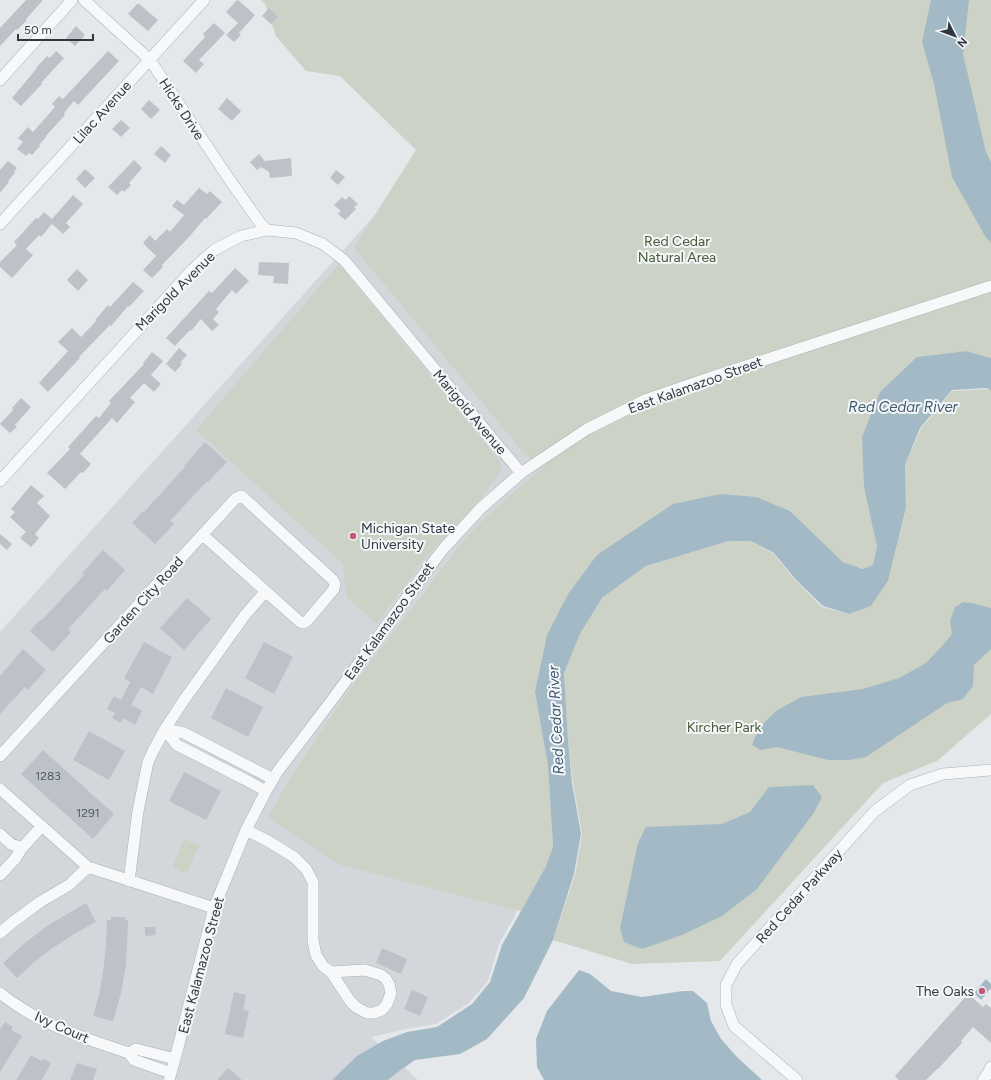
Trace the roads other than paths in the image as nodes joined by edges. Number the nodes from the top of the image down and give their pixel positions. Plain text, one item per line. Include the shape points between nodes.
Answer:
1 (72, 0) edge
2 (84, 0) edge
3 (204, 0) edge
4 (150, 60) junction
5 (0, 80) edge
6 (0, 224) edge
7 (267, 230) junction
8 (990, 286) edge
9 (521, 473) junction
10 (0, 482) edge
11 (203, 535) junction
12 (266, 592) junction
13 (165, 729) junction
14 (0, 756) edge
15 (991, 770) edge
16 (273, 779) junction
17 (0, 788) edge
18 (266, 791) junction
19 (42, 826) junction
20 (246, 830) junction
21 (1, 836) edge
22 (22, 848) junction
23 (88, 867) junction
24 (0, 875) edge
25 (129, 881) junction
26 (214, 908) junction
27 (0, 933) edge
28 (330, 972) junction
29 (0, 993) edge
30 (129, 1053) junction
31 (175, 1059) junction
32 (991, 1067) edge
33 (170, 1076) edge
34 (797, 1080) edge
35 (983, 1080) edge

1 - 5 street
2 - 4 street, Hicks Drive
3 - 4 street, Lilac Avenue
4 - 6 street, Lilac Avenue
4 - 7 street, Hicks Drive via 225,173
7 - 9 street, Marigold Avenue via 296,233 323,244 344,260
7 - 10 street, Marigold Avenue via 241,236 214,250 192,270
8 - 9 street, East Kalamazoo Street via 645,400 587,429
9 - 16 street, East Kalamazoo Street via 481,508 444,548
11 - 12 street
11 - 12 street, Garden City Road via 235,499 241,496 335,584 334,589 303,623
11 - 14 street, Garden City Road
12 - 13 street via 245,615
13 - 16 street via 184,733
13 - 18 street via 177,745
13 - 25 street via 148,762 138,811
15 - 34 street, Red Cedar Parkway via 943,774 910,785 875,811 737,964 726,984 726,1005 734,1026
16 - 18 street, East Kalamazoo Street
17 - 19 street
18 - 20 street, East Kalamazoo Street
19 - 22 street
19 - 23 street
20 - 26 street, East Kalamazoo Street
20 - 28 street via 294,857 306,869 313,882 313,940 316,955
21 - 22 street
22 - 24 street
23 - 25 street
23 - 27 street via 69,885 40,902
25 - 26 street
26 - 31 street, East Kalamazoo Street
28 - 28 street via 365,970 381,975 389,984 391,993 387,1004 382,1010 374,1013 367,1013 356,1007
29 - 30 street, Ivy Court via 52,1025 76,1036
30 - 31 street via 136,1049
30 - 33 street via 134,1060
31 - 33 street, East Kalamazoo Street
32 - 35 street

